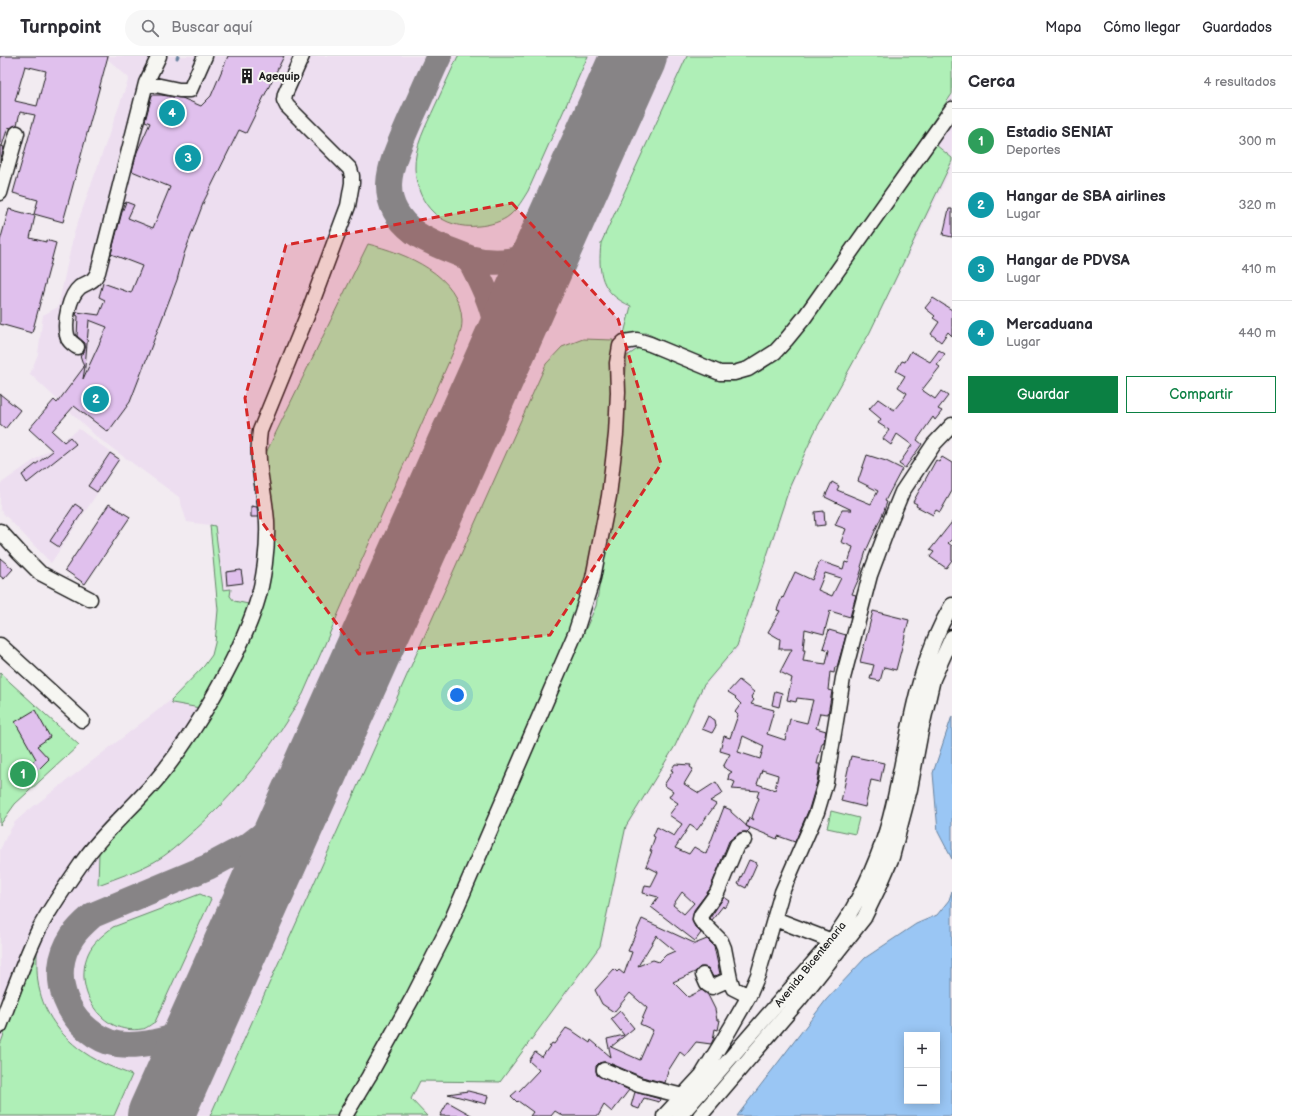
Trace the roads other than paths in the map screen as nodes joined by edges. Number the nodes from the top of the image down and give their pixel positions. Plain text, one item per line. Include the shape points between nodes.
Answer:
1 (159, 56) edge
2 (205, 56) edge
3 (302, 56) edge
4 (146, 83) junction
5 (952, 109) edge
6 (17, 133) dead end
7 (0, 193) edge
8 (77, 347) dead end
9 (952, 425) edge
10 (0, 531) edge
11 (90, 599) dead end
12 (952, 605) edge
13 (952, 636) edge
14 (0, 645) edge
15 (82, 720) dead end
16 (744, 840) dead end
17 (774, 919) junction
18 (837, 944) junction
19 (703, 975) dead end
20 (730, 979) junction
21 (749, 996) junction
22 (0, 1026) edge
23 (604, 1070) dead end
24 (683, 1096) junction
25 (345, 1116) edge
26 (664, 1116) edge
27 (680, 1116) edge
28 (700, 1116) edge

1 - 4 street
2 - 4 street via 190,90
3 - 22 street via 284,100 350,169 352,183 348,206 260,431 259,465 267,522 265,561 257,604 229,669 179,751 158,778 84,859 39,929
4 - 8 street via 98,272 95,279 80,287 74,294 67,312 67,335 70,342
5 - 25 street via 804,318 775,352 748,369 720,374 637,340 624,342 620,346 617,363 616,434 609,496 593,578 576,634 448,928 413,998
6 - 7 street
9 - 17 street via 934,444 902,492 890,519 870,575 843,678 820,805 782,892
10 - 11 street via 40,573
12 - 18 street, Avenida Bicentenaria via 932,645 913,705 887,829 866,884
13 - 18 street, Avenida Bicentenaria via 933,679 920,731 910,789 892,857 864,918
14 - 15 street
16 - 20 street via 737,845 717,893 700,919 721,941
17 - 18 street
17 - 21 street via 758,975
18 - 27 street, Avenida Bicentenaria
18 - 28 street, Avenida Bicentenaria via 800,999
19 - 20 street via 707,984 712,987
20 - 21 street via 733,988
21 - 24 street via 702,1075
23 - 24 street via 639,1085
24 - 26 street

